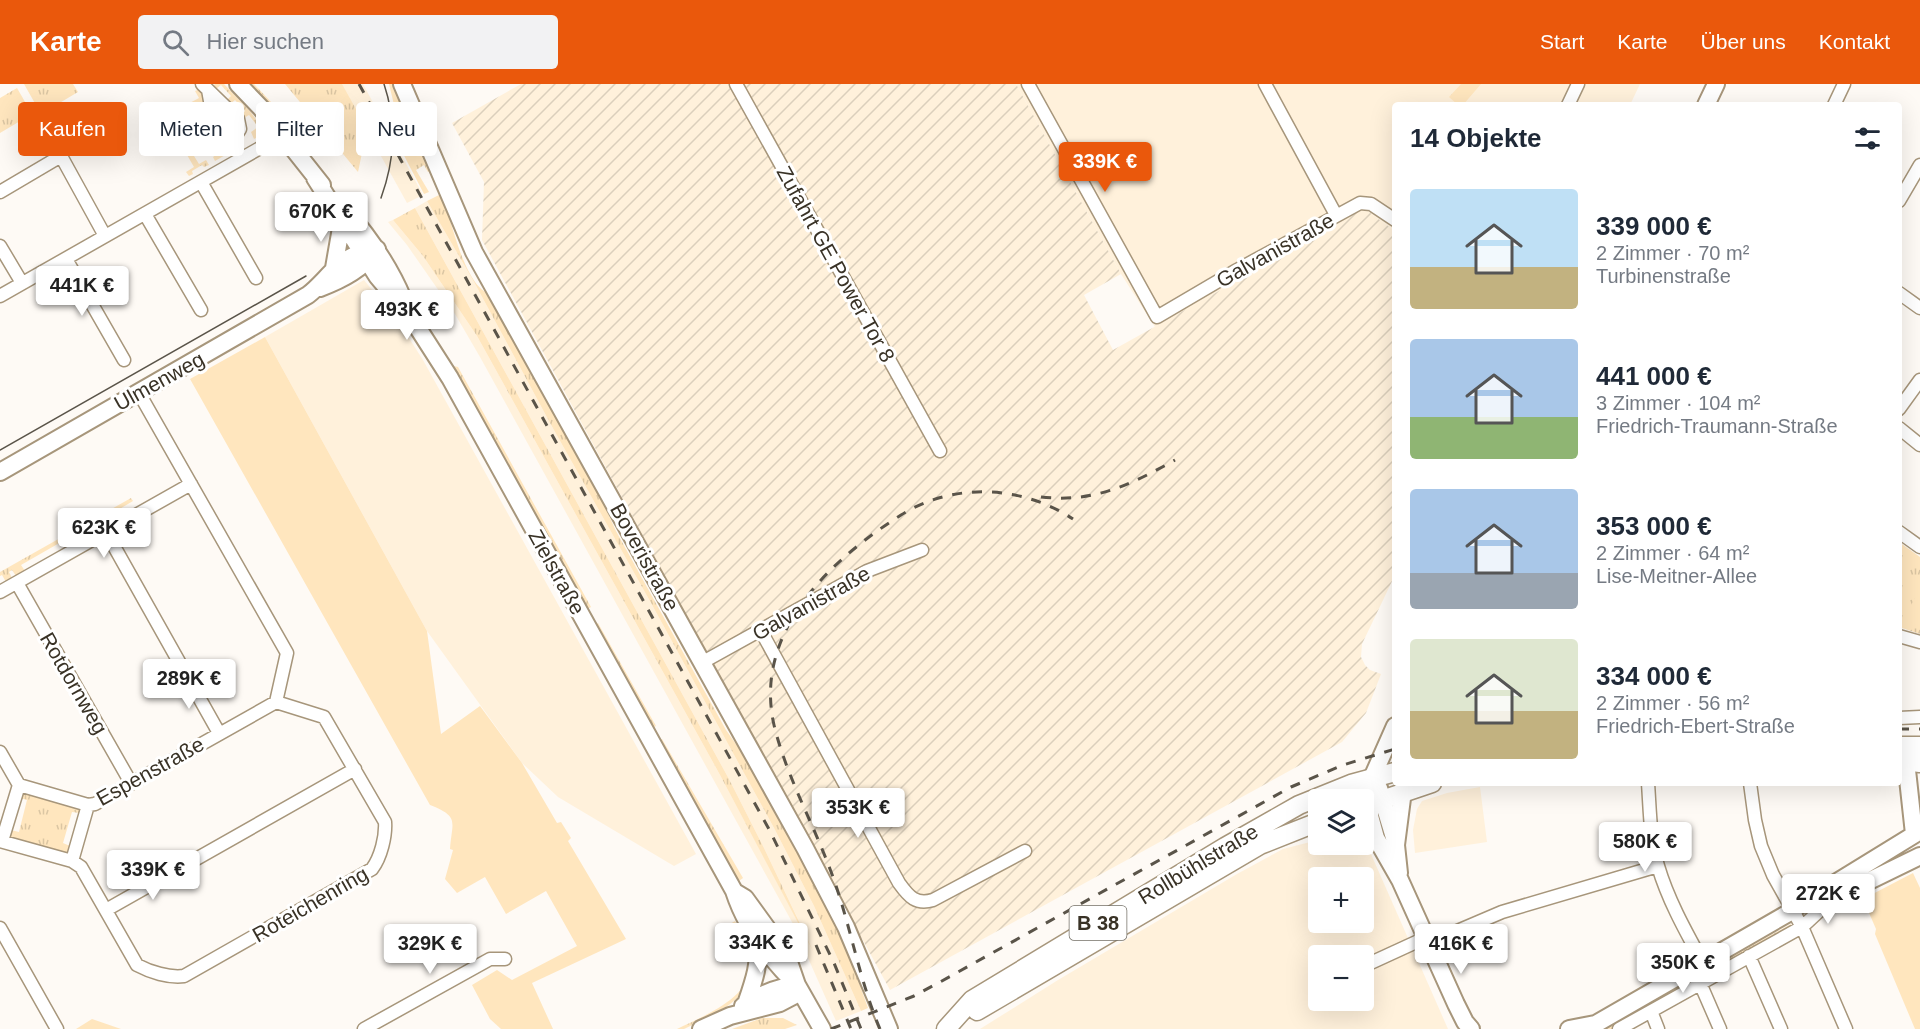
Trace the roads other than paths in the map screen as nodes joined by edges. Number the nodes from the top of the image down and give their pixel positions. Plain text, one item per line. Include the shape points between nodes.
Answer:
1 (238, 84) edge
2 (402, 84) edge
3 (736, 84) edge
4 (1028, 84) edge
5 (1265, 84) edge
6 (1578, 84) edge
7 (1716, 84) edge
8 (1844, 84) edge
9 (1569, 102) edge
10 (1707, 102) edge
11 (1835, 102) edge
12 (256, 150) edge
13 (1920, 165) edge
14 (315, 178) junction
15 (201, 182) junction
16 (0, 192) edge
17 (1902, 196) edge
18 (145, 213) junction
19 (1336, 215) junction
20 (1392, 218) edge
21 (342, 222) junction
22 (105, 236) junction
23 (0, 246) edge
24 (369, 254) junction
25 (66, 259) junction
26 (334, 268) junction
27 (256, 279) dead end
28 (22, 283) junction
29 (316, 289) junction
30 (1902, 295) edge
31 (0, 296) edge
32 (1920, 308) edge
33 (201, 310) dead end
34 (124, 360) dead end
35 (1920, 380) edge
36 (139, 393) junction
37 (1902, 405) edge
38 (1902, 430) edge
39 (1920, 445) edge
40 (938, 448) dead end
41 (0, 472) edge
42 (191, 484) junction
43 (106, 532) junction
44 (1902, 534) edge
45 (1920, 547) edge
46 (922, 550) dead end
47 (17, 583) junction
48 (0, 592) edge
49 (761, 631) junction
50 (1902, 637) edge
51 (1920, 642) edge
52 (703, 662) junction
53 (276, 702) junction
54 (1920, 717) edge
55 (1902, 718) edge
56 (219, 733) junction
57 (1392, 740) edge
58 (1920, 746) edge
59 (0, 752) edge
60 (1905, 757) edge
61 (355, 769) junction
62 (1385, 774) edge
63 (131, 783) junction
64 (19, 784) junction
65 (1648, 786) edge
66 (1750, 786) edge
67 (1404, 788) edge
68 (1374, 799) edge
69 (1374, 802) edge
70 (88, 805) junction
71 (1374, 805) edge
72 (1308, 826) edge
73 (1917, 832) edge
74 (1374, 840) edge
75 (1, 841) edge
76 (1396, 845) junction
77 (1024, 850) dead end
78 (1920, 856) edge
79 (1875, 857) junction
80 (72, 861) junction
81 (1658, 866) junction
82 (1882, 874) junction
83 (1400, 880) junction
84 (734, 891) junction
85 (1834, 898) junction
86 (106, 910) junction
87 (1792, 911) junction
88 (1802, 927) junction
89 (0, 928) edge
90 (756, 937) junction
91 (1426, 941) junction
92 (1699, 956) junction
93 (1749, 956) junction
94 (505, 959) dead end
95 (1374, 962) edge
96 (1700, 983) junction
97 (799, 988) junction
98 (746, 1004) junction
99 (1651, 1011) junction
100 (730, 1016) junction
101 (1467, 1027) edge
102 (1591, 1027) edge
103 (57, 1029) edge
104 (364, 1029) edge
105 (701, 1029) edge
106 (822, 1029) edge
107 (889, 1029) edge
108 (946, 1029) edge
109 (952, 1029) edge
110 (1569, 1029) edge
111 (1619, 1029) edge
112 (1658, 1029) edge
113 (1720, 1029) edge
114 (1781, 1029) edge
115 (1846, 1029) edge

1 - 14 main road
2 - 52 main road, Boveristraße via 471,247
3 - 40 street, Zufahrt GE Power Tor 8
4 - 19 street, Galvanistraße via 1156,317
5 - 19 street
6 - 9 street
7 - 10 main road
8 - 11 street
12 - 15 street
13 - 17 street
14 - 21 main road
14 - 24 main road via 344,207
15 - 18 street
15 - 27 street
16 - 22 street via 62,156
18 - 22 street
18 - 33 street
19 - 20 street, Galvanistraße via 1360,203 1371,204
21 - 24 main road
21 - 26 main road
22 - 25 street
23 - 28 street
24 - 26 main road, Ulmenweg via 352,256
24 - 29 main road, Ulmenweg via 336,282
24 - 84 main road, Zielstraße via 377,276 409,314 450,378
25 - 28 street
25 - 34 street
26 - 29 main road, Ulmenweg
28 - 31 street
29 - 36 main road, Ulmenweg
30 - 32 street
35 - 37 street
36 - 41 main road, Ulmenweg
36 - 42 street
38 - 39 street
42 - 43 street
42 - 53 street via 287,653
43 - 47 street
43 - 56 street
44 - 45 street
46 - 49 street, Galvanistraße via 867,571
47 - 48 street
47 - 63 street, Rotdornweg
49 - 52 street, Galvanistraße
49 - 77 street via 899,883 914,901 933,900
50 - 51 street
52 - 107 main road, Boveristraße via 842,919
53 - 56 street, Espenstraße
53 - 61 street, Roteichenring via 324,717
54 - 55 street
56 - 63 street, Espenstraße
57 - 62 main road
58 - 60 main road
59 - 64 street
60 - 73 main road
61 - 86 street
61 - 86 street, Roteichenring via 385,822 376,864 314,903 177,977 137,965
62 - 68 main road
62 - 108 main road, Rollbühlstraße / B 38 via 1299,805 1225,847 981,994
63 - 70 street, Espenstraße
64 - 70 street
64 - 75 street
65 - 81 street
66 - 87 street via 1761,846
67 - 69 main road
67 - 76 main road
70 - 80 street
71 - 76 main road via 1387,819
72 - 109 main road, Rollbühlstraße / B 38 via 1260,844 966,1017
73 - 79 main road
74 - 83 main road
75 - 80 street
76 - 83 main road
78 - 82 main road
79 - 82 main road via 1875,868
79 - 87 main road
80 - 86 street, Roteichenring via 81,867
81 - 91 street via 1502,912
81 - 92 street via 1675,911
82 - 85 main road
83 - 91 main road
84 - 90 main road, Zielstraße
84 - 97 main road, Zielstraße via 745,898 788,956
85 - 87 main road
85 - 88 street
87 - 88 street
87 - 92 main road
88 - 93 street
88 - 115 street
89 - 103 street
90 - 97 main road, Zielstraße
90 - 98 main road via 756,974
91 - 95 street
91 - 101 main road
92 - 102 main road
93 - 96 street
93 - 114 street
94 - 104 street via 490,958
96 - 99 street
96 - 113 street
97 - 98 main road via 783,986
97 - 100 main road via 780,1003
97 - 106 main road, Zielstraße
98 - 100 main road
99 - 111 street
99 - 112 street
100 - 105 main road
102 - 110 main road

